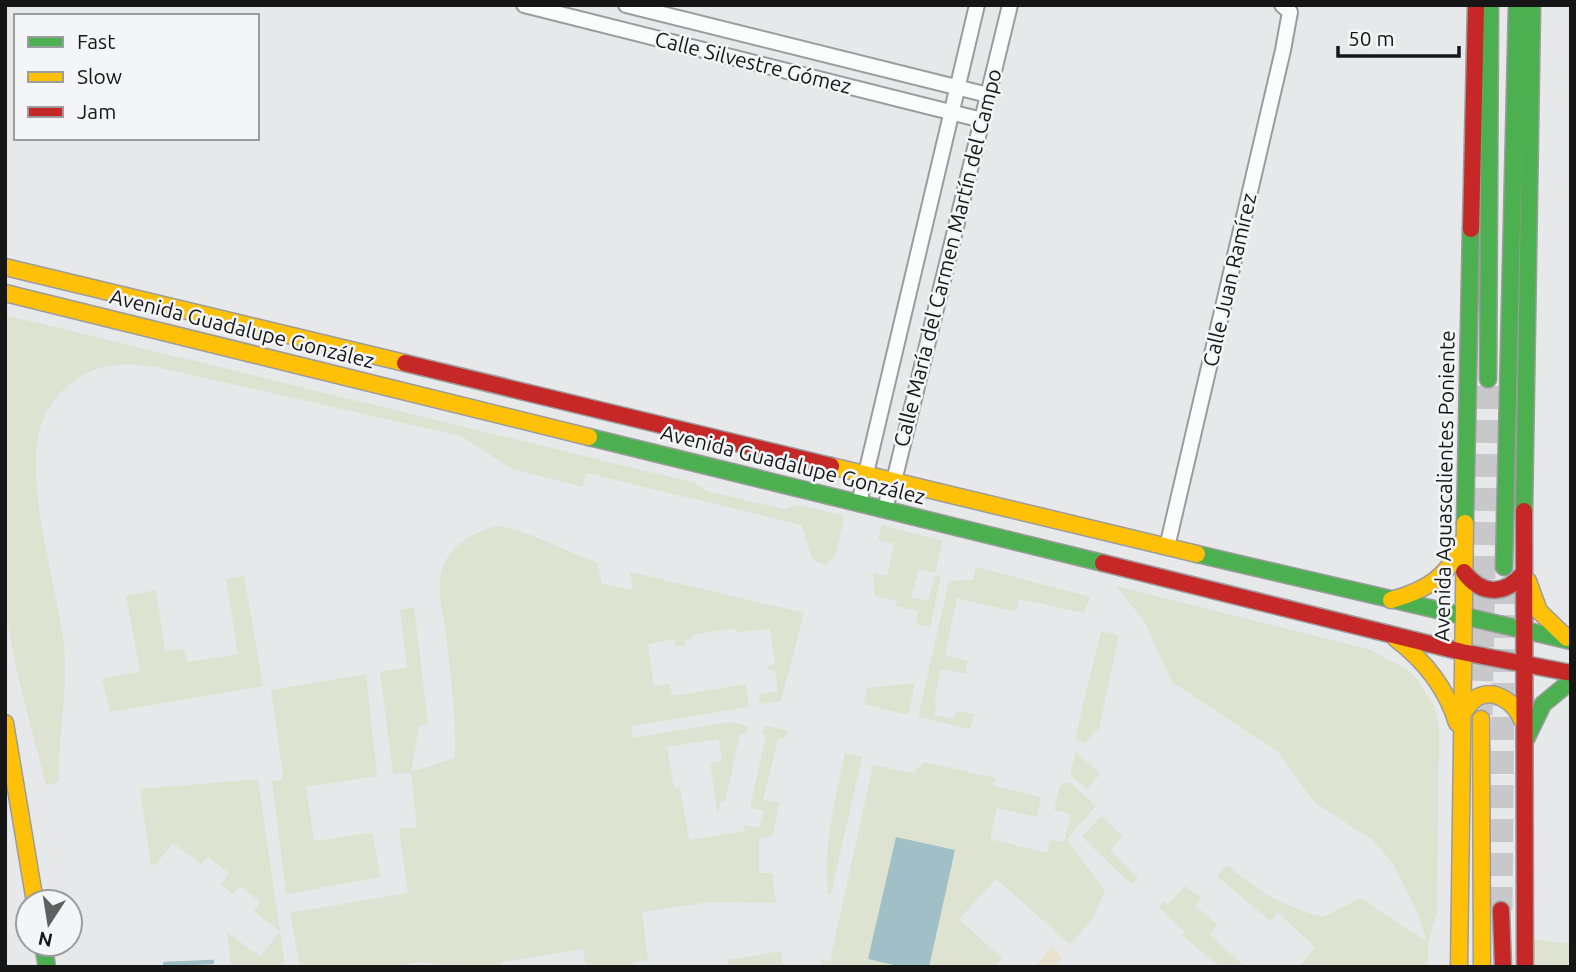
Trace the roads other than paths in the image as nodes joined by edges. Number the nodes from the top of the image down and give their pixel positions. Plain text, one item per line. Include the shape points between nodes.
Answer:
1 (524, 5) edge
2 (626, 5) edge
3 (977, 5) edge
4 (1010, 5) edge
5 (1476, 5) edge
6 (1490, 5) edge
7 (1517, 5) edge
8 (1532, 5) edge
9 (1286, 8) edge
10 (783, 44) junction
11 (777, 69) junction
12 (957, 88) junction
13 (988, 95) junction
14 (951, 113) junction
15 (982, 120) junction
16 (5, 267) edge
17 (84, 286) junction
18 (5, 293) edge
19 (76, 310) junction
20 (1488, 379) tunnel mouth
21 (865, 474) junction
22 (894, 481) junction
23 (859, 503) junction
24 (884, 509) junction
25 (1465, 525) junction
26 (1167, 547) junction
27 (1504, 567) tunnel mouth
28 (1523, 567) junction
29 (1464, 572) junction
30 (1389, 600) junction
31 (1462, 618) junction
32 (1522, 631) junction
33 (1390, 634) junction
34 (1571, 641) edge
35 (1462, 652) junction
36 (1522, 663) junction
37 (1571, 673) edge
38 (1571, 681) edge
39 (1461, 716) junction
40 (1481, 719) tunnel mouth
41 (1522, 721) junction
42 (5, 723) edge
43 (1460, 734) junction
44 (1522, 757) junction
45 (5, 803) edge
46 (25, 849) junction
47 (32, 888) edge
48 (1501, 909) tunnel mouth
49 (1459, 964) edge
50 (1482, 967) edge
51 (1503, 967) edge
52 (1525, 967) edge

1 - 11 street, Calle Silvestre Gómez
2 - 10 street, Calle Silvestre Gómez
3 - 12 street, Calle María del Carmen Martín del Campo
4 - 13 street, Calle María del Carmen Martín del Campo
5 - 25 main road, Avenida Aguascalientes Poniente
6 - 20 main road, Avenida Aguascalientes Poniente
7 - 27 main road
8 - 28 main road
9 - 26 street, Calle Juan Ramírez
10 - 11 street
10 - 12 street, Calle Silvestre Gómez
11 - 14 street, Calle Silvestre Gómez
12 - 13 street, Calle Silvestre Gómez
12 - 14 street, Calle María del Carmen Martín del Campo
13 - 15 street, Calle María del Carmen Martín del Campo
14 - 15 street, Calle Silvestre Gómez
14 - 21 street, Calle María del Carmen Martín del Campo
15 - 22 street, Calle María del Carmen Martín del Campo
16 - 17 main road, Avenida Guadalupe González
17 - 19 main road
17 - 21 main road, Avenida Guadalupe González
18 - 19 main road, Avenida Guadalupe González
19 - 23 main road, Avenida Guadalupe González
21 - 22 main road, Avenida Guadalupe González
21 - 23 street, Calle María del Carmen Martín del Campo
22 - 24 street, Calle María del Carmen Martín del Campo
22 - 26 main road, Avenida Guadalupe González
23 - 24 main road, Avenida Guadalupe González
24 - 33 main road, Avenida Guadalupe González
25 - 29 main road, Avenida Aguascalientes Poniente
25 - 30 main road via 1458,552 1442,575 1420,591
26 - 30 main road, Avenida Guadalupe González
28 - 29 main road via 1511,587 1495,592 1480,589
28 - 32 main road
28 - 34 main road via 1539,611
29 - 31 main road, Avenida Aguascalientes Poniente
30 - 31 main road, Avenida Guadalupe González
31 - 32 main road, Avenida Guadalupe González
31 - 35 main road, Avenida Aguascalientes Poniente
32 - 34 main road, Avenida Guadalupe González
32 - 36 main road
33 - 35 main road, Avenida Guadalupe González
33 - 43 main road via 1434,676 1451,703
35 - 36 main road, Avenida Guadalupe González
35 - 39 main road, Avenida Aguascalientes Poniente
36 - 37 main road, Avenida Guadalupe González
36 - 41 main road
38 - 44 main road via 1535,716
39 - 41 main road via 1474,699 1496,695 1510,701
39 - 43 main road, Avenida Aguascalientes Poniente
40 - 50 main road
41 - 44 main road
42 - 46 main road
43 - 49 main road, Avenida Aguascalientes Poniente
44 - 52 main road
45 - 46 main road via 12,828
46 - 47 main road
48 - 51 main road

